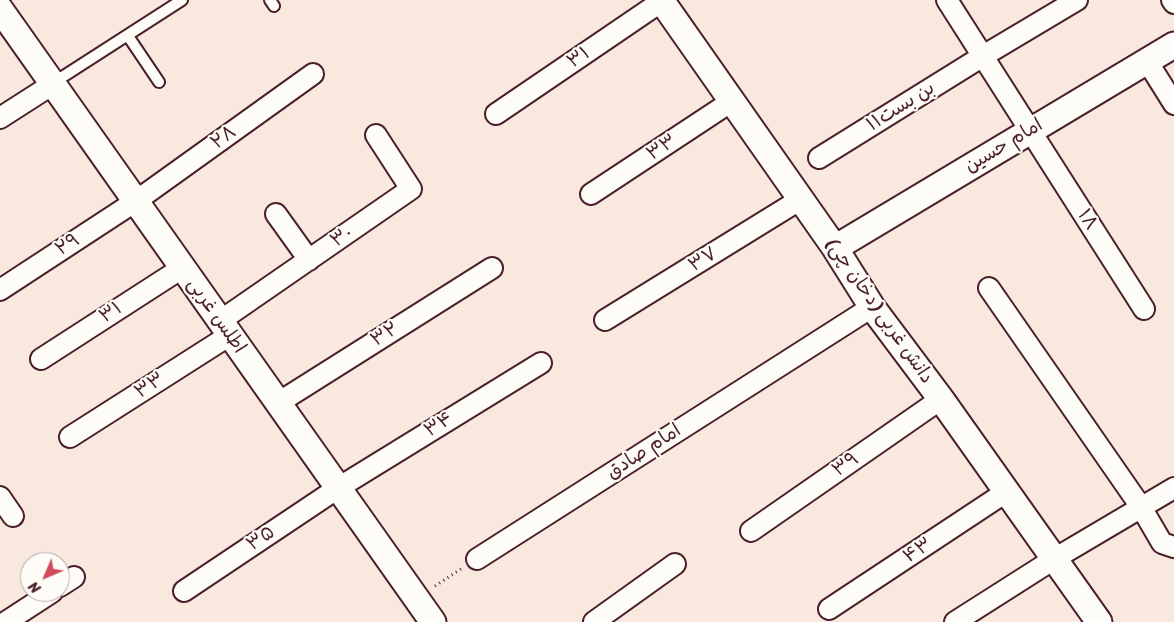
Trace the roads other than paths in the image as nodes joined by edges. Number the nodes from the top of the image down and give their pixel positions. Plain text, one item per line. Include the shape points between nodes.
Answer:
1 (182, 0) edge
2 (947, 0) edge
3 (1077, 0) edge
4 (661, 1) edge
5 (0, 9) edge
6 (128, 36) junction
7 (1174, 45) edge
8 (983, 56) junction
9 (1147, 61) junction
10 (313, 74) dead end
11 (159, 82) dead end
12 (52, 84) junction
13 (732, 101) junction
14 (1174, 104) edge
15 (496, 114) dead end
16 (0, 118) edge
17 (1030, 131) junction
18 (376, 135) dead end
19 (819, 158) dead end
20 (592, 194) dead end
21 (800, 199) junction
22 (136, 201) junction
23 (276, 214) dead end
24 (835, 248) junction
25 (309, 260) junction
26 (182, 268) junction
27 (492, 268) dead end
28 (989, 288) dead end
29 (0, 290) edge
30 (872, 307) junction
31 (1144, 309) dead end
32 (605, 320) dead end
33 (225, 328) junction
34 (40, 359) dead end
35 (541, 363) dead end
36 (941, 399) junction
37 (278, 403) junction
38 (70, 437) dead end
39 (338, 488) junction
40 (1174, 488) edge
41 (1006, 492) junction
42 (0, 498) edge
43 (1141, 507) junction
44 (14, 516) dead end
45 (751, 530) dead end
46 (1174, 547) edge
47 (477, 558) road end
48 (1054, 559) junction
49 (675, 564) dead end
50 (184, 591) dead end
51 (37, 602) edge
52 (829, 609) dead end
53 (6, 622) edge
54 (433, 622) edge
55 (594, 622) edge
56 (955, 622) edge
57 (1099, 622) edge

1 - 6 lane
2 - 8 street, ۱۸
3 - 8 street, بن بست۱۱
4 - 13 street, دانش غربی (دخان چی)
4 - 15 street, ۳۱
5 - 12 street, اطلس غربی
6 - 11 lane
6 - 12 lane
7 - 9 street, امام حسین
8 - 17 street, ۱۸
8 - 19 street, بن بست۱۱
9 - 14 street
9 - 17 street, امام حسین
10 - 22 street, ۲۸
12 - 16 street
12 - 22 street, اطلس غربی
13 - 20 street, ۳۳
13 - 21 street, دانش غربی (دخان چی)
17 - 24 street, امام حسین
17 - 31 street, ۱۸
18 - 25 street, ۳۰ via 411,189
21 - 24 street, دانش غربی (دخان چی)
21 - 32 street, ۳۷
22 - 26 street, اطلس غربی
22 - 29 street, ۲۹
23 - 25 street
24 - 30 street, دانش غربی (دخان چی)
25 - 33 street, ۳۰
26 - 33 street, اطلس غربی
26 - 34 street, ۳۱
27 - 37 street, ۳۲
28 - 43 street
30 - 36 street, دانش غربی (دخان چی)
30 - 47 street, امام صادق
33 - 37 street, اطلس غربی
33 - 38 street, ۳۳
35 - 39 street, ۳۴
36 - 41 street, دانش غربی (دخان چی)
36 - 45 street, ۳۹
37 - 39 street, اطلس غربی
39 - 50 street, ۳۵
39 - 54 street, اطلس غربی
40 - 43 street
41 - 48 street, دانش غربی (دخان چی)
41 - 52 street, ۴۳
42 - 44 street
43 - 46 street via 1162,543
43 - 48 street
48 - 56 street
48 - 57 street, دانش غربی (دخان چی)
49 - 55 street
51 - 53 street

